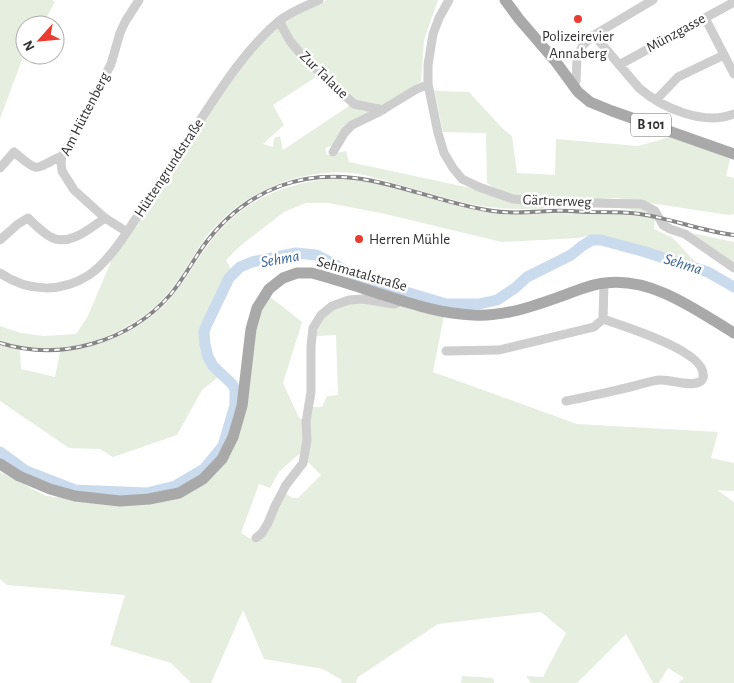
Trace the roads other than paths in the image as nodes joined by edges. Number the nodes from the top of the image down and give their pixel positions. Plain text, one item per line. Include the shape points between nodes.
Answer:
1 (139, 0) edge
2 (319, 0) edge
3 (448, 0) edge
4 (505, 0) edge
5 (652, 0) edge
6 (734, 2) edge
7 (705, 18) junction
8 (279, 21) junction
9 (594, 35) junction
10 (724, 55) junction
11 (619, 65) junction
12 (734, 74) edge
13 (428, 84) junction
14 (573, 87) junction
15 (656, 100) junction
16 (383, 110) junction
17 (734, 114) edge
18 (333, 152) dead end
19 (734, 154) edge
20 (62, 156) junction
21 (0, 168) edge
22 (105, 218) junction
23 (127, 232) junction
24 (0, 240) edge
25 (734, 268) edge
26 (0, 274) edge
27 (604, 283) junction
28 (402, 301) junction
29 (603, 319) junction
30 (734, 333) edge
31 (446, 351) dead end
32 (566, 401) dead end
33 (0, 464) edge
34 (256, 538) dead end

1 - 20 street, Am Hüttenberg via 120,33 111,64
2 - 8 street, Hüttengrundstraße
3 - 13 street, Gärtnerweg via 433,34
4 - 14 main road, B 101
5 - 9 street
6 - 7 street, Münzgasse
7 - 10 street
7 - 11 street, Münzgasse
8 - 16 street, Zur Talaue via 300,53 348,99 354,104
8 - 23 street, Hüttengrundstraße via 226,80
9 - 11 street
9 - 14 street via 583,45 577,57
10 - 12 street
10 - 15 street via 678,77
11 - 15 street via 639,88
13 - 16 street
13 - 25 street, Gärtnerweg via 444,153 462,178 513,200 642,204 655,211 670,229 685,234
14 - 19 main road, B 101 via 600,107
15 - 17 street via 703,118
16 - 18 street via 352,125
20 - 21 street via 35,167 14,152
20 - 22 street, Am Hüttenberg via 62,171 66,179
22 - 23 street, Am Hüttenberg
22 - 24 street via 81,234 60,240 49,236 28,218
23 - 26 street, Hüttengrundstraße via 89,275 62,287 40,288 20,284
27 - 28 main road, Sehmatalstraße via 500,314 474,316 442,312
27 - 29 street
27 - 30 main road, Sehmatalstraße via 618,282 656,290 680,300
28 - 33 main road, Sehmatalstraße via 312,274 298,273 283,278 269,289 257,308 251,329 242,406 234,437 222,460 203,479 179,493 120,501 75,496 18,476
28 - 34 street via 394,304 349,300 332,306 321,315 313,328 311,392 303,462
29 - 31 street via 594,327 499,350
29 - 32 street via 659,339 696,360 702,367 703,378 700,382 688,384 660,380

